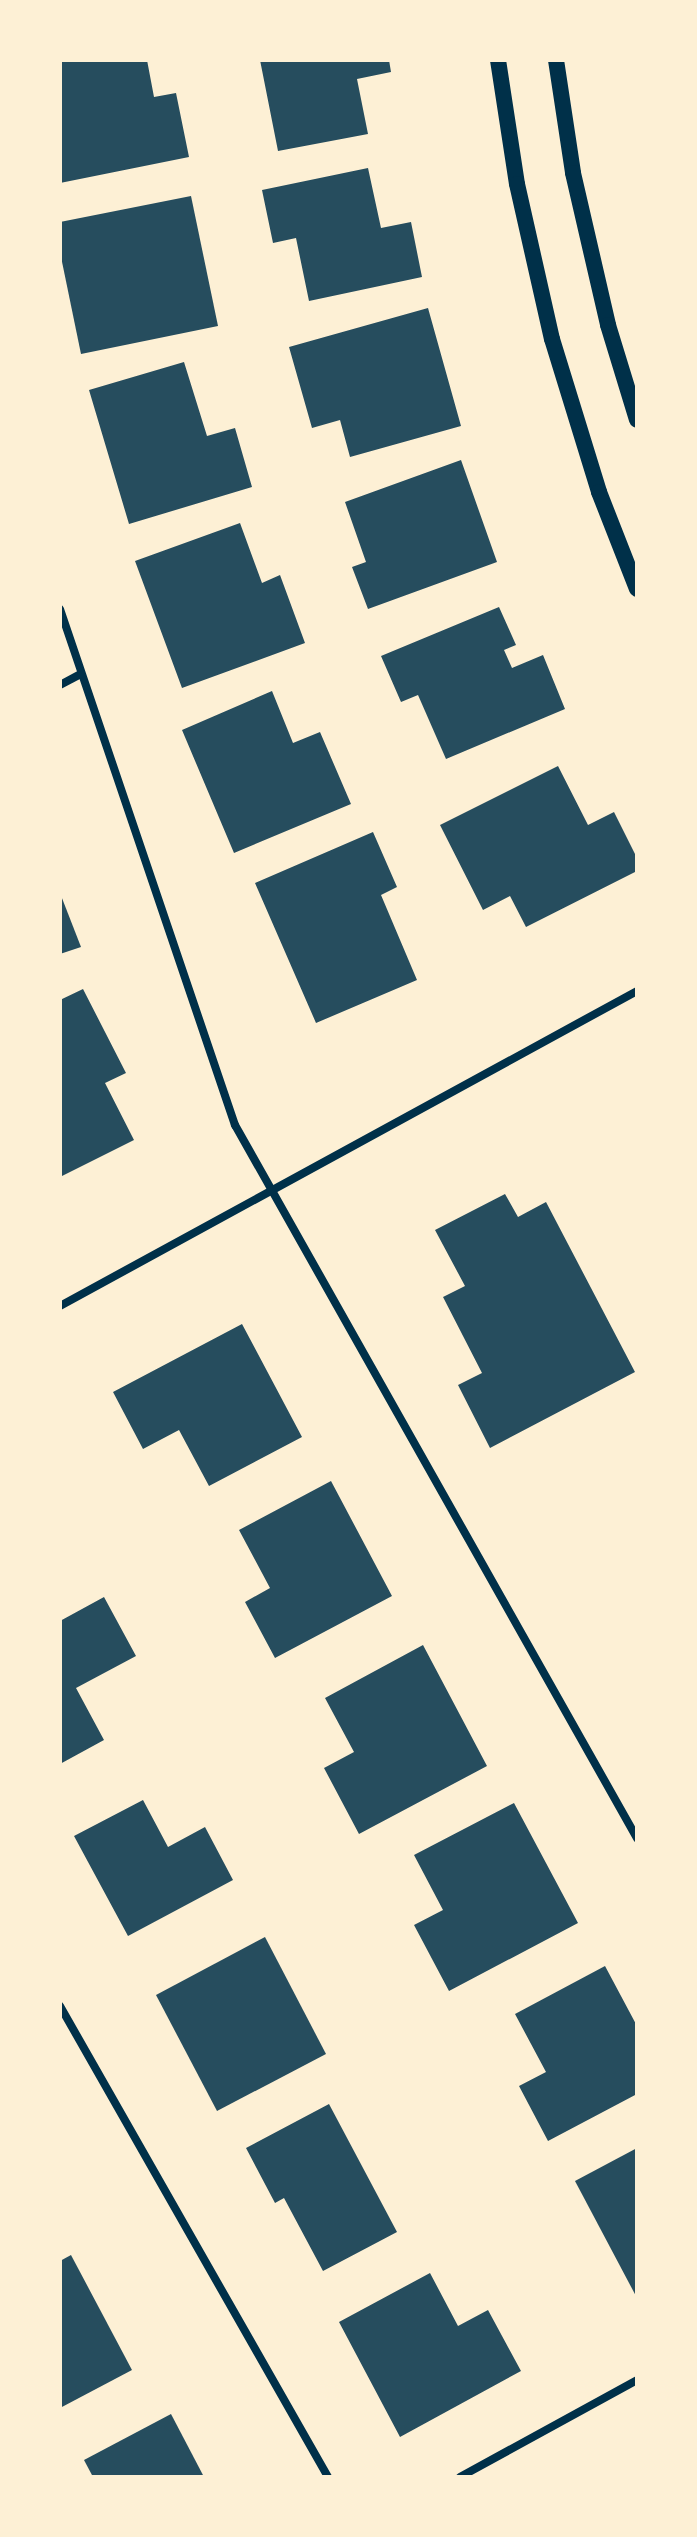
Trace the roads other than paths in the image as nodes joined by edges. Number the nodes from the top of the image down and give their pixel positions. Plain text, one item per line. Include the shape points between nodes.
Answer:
1 (498, 60) edge
2 (556, 60) edge
3 (637, 420) edge
4 (637, 589) edge
5 (60, 609) edge
6 (79, 675) junction
7 (60, 685) edge
8 (637, 991) edge
9 (270, 1192) junction
10 (60, 1306) edge
11 (637, 1838) edge
12 (60, 2006) edge
13 (637, 2380) edge
14 (328, 2477) edge
15 (460, 2477) edge

1 - 4 main road via 517,184 552,339 599,492
2 - 3 main road via 573,173 608,325
5 - 6 street
6 - 7 street
6 - 9 street via 235,1125
8 - 9 street
9 - 10 street
9 - 11 street
12 - 14 street
13 - 15 street

